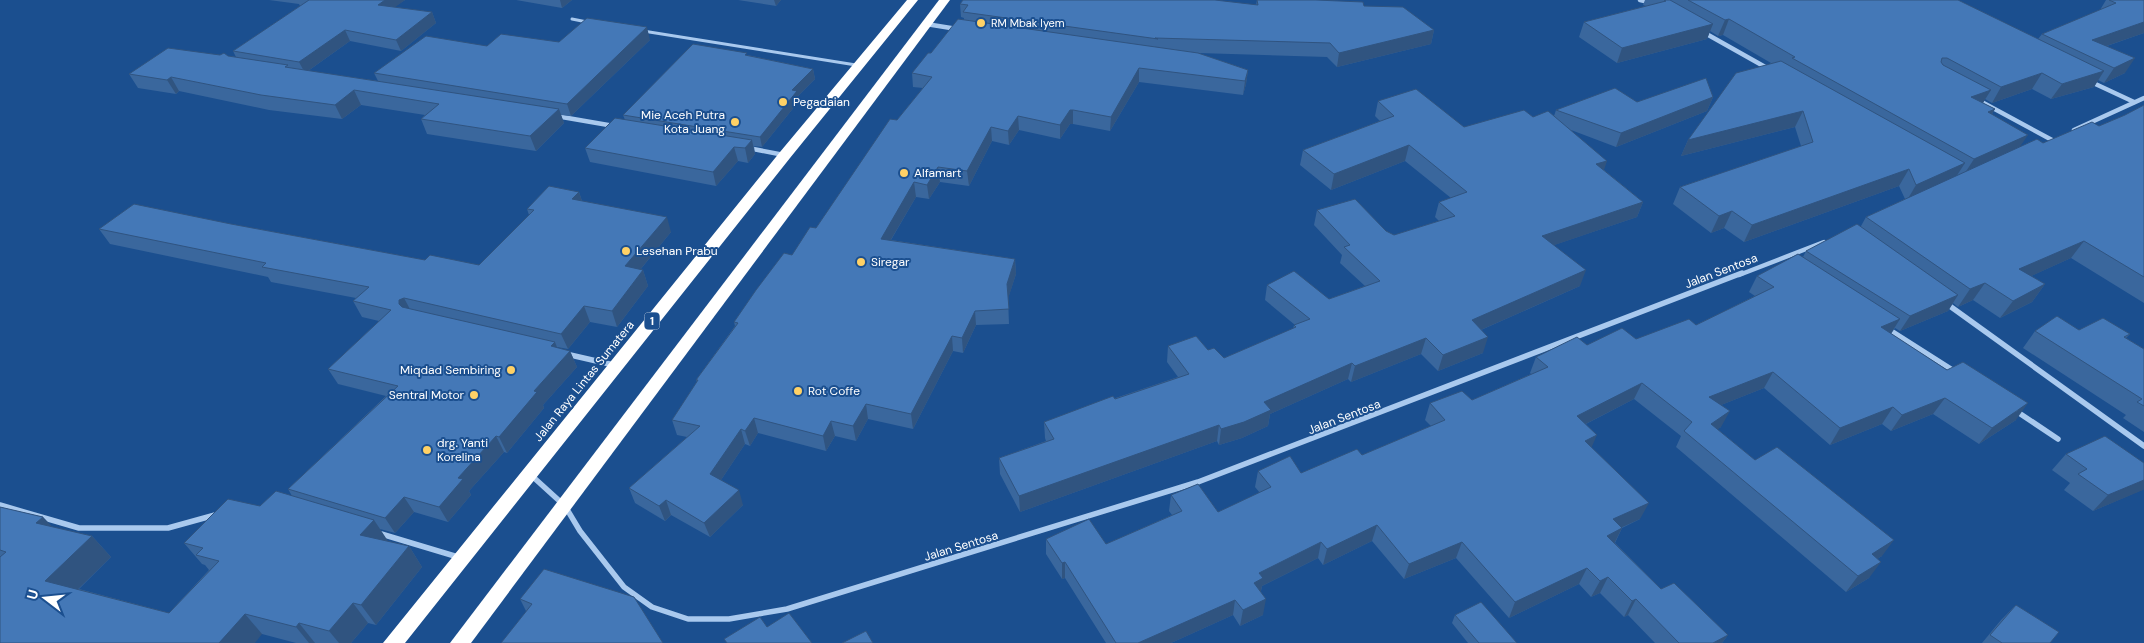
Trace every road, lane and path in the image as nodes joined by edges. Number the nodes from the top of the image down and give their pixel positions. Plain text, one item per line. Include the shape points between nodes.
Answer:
1 (913, 0) edge
2 (945, 0) edge
3 (1640, 0) edge
4 (1651, 2) dead end
5 (572, 19) dead end
6 (592, 22) edge
7 (926, 24) junction
8 (1694, 27) edge
9 (641, 30) edge
10 (965, 30) edge
11 (858, 66) junction
12 (1772, 71) edge
13 (2081, 76) edge
14 (1969, 95) edge
15 (2144, 98) edge
16 (2134, 102) junction
17 (552, 116) edge
18 (620, 127) edge
19 (2068, 133) edge
20 (2060, 136) edge
21 (2052, 140) junction
22 (2043, 144) edge
23 (746, 148) edge
24 (785, 155) junction
25 (1830, 239) edge
26 (1780, 259) junction
27 (1788, 264) edge
28 (1943, 302) edge
29 (1884, 326) edge
30 (561, 352) edge
31 (617, 365) junction
32 (1958, 374) edge
33 (2009, 406) edge
34 (2058, 439) dead end
35 (2144, 446) edge
36 (528, 473) junction
37 (0, 505) edge
38 (565, 506) junction
39 (222, 513) edge
40 (369, 530) edge
41 (461, 558) junction
42 (393, 643) edge
43 (460, 643) edge

1 - 11 highway, Jalan Raya Lintas Sumatera / 1
2 - 7 highway
3 - 4 street
5 - 6 lane
7 - 10 street
7 - 38 highway
8 - 12 street
9 - 11 lane
11 - 24 highway, Jalan Raya Lintas Sumatera / 1
13 - 16 street
14 - 21 street
15 - 16 street
16 - 19 street
17 - 18 street
20 - 21 street
21 - 22 street
23 - 24 street
24 - 31 highway, Jalan Raya Lintas Sumatera / 1
25 - 26 street, Jalan Sentosa
26 - 27 street
26 - 38 street, Jalan Sentosa via 1198,482 787,610 729,619 688,620 652,607 624,587 580,531
28 - 35 street
29 - 32 street
30 - 31 street
31 - 36 highway, Jalan Raya Lintas Sumatera / 1
33 - 34 street
36 - 38 street, Jalan Sentosa
36 - 41 highway, Jalan Raya Lintas Sumatera / 1
37 - 39 street via 79,528 168,528
38 - 43 highway
40 - 41 street
41 - 42 highway, Jalan Raya Lintas Sumatera / 1

